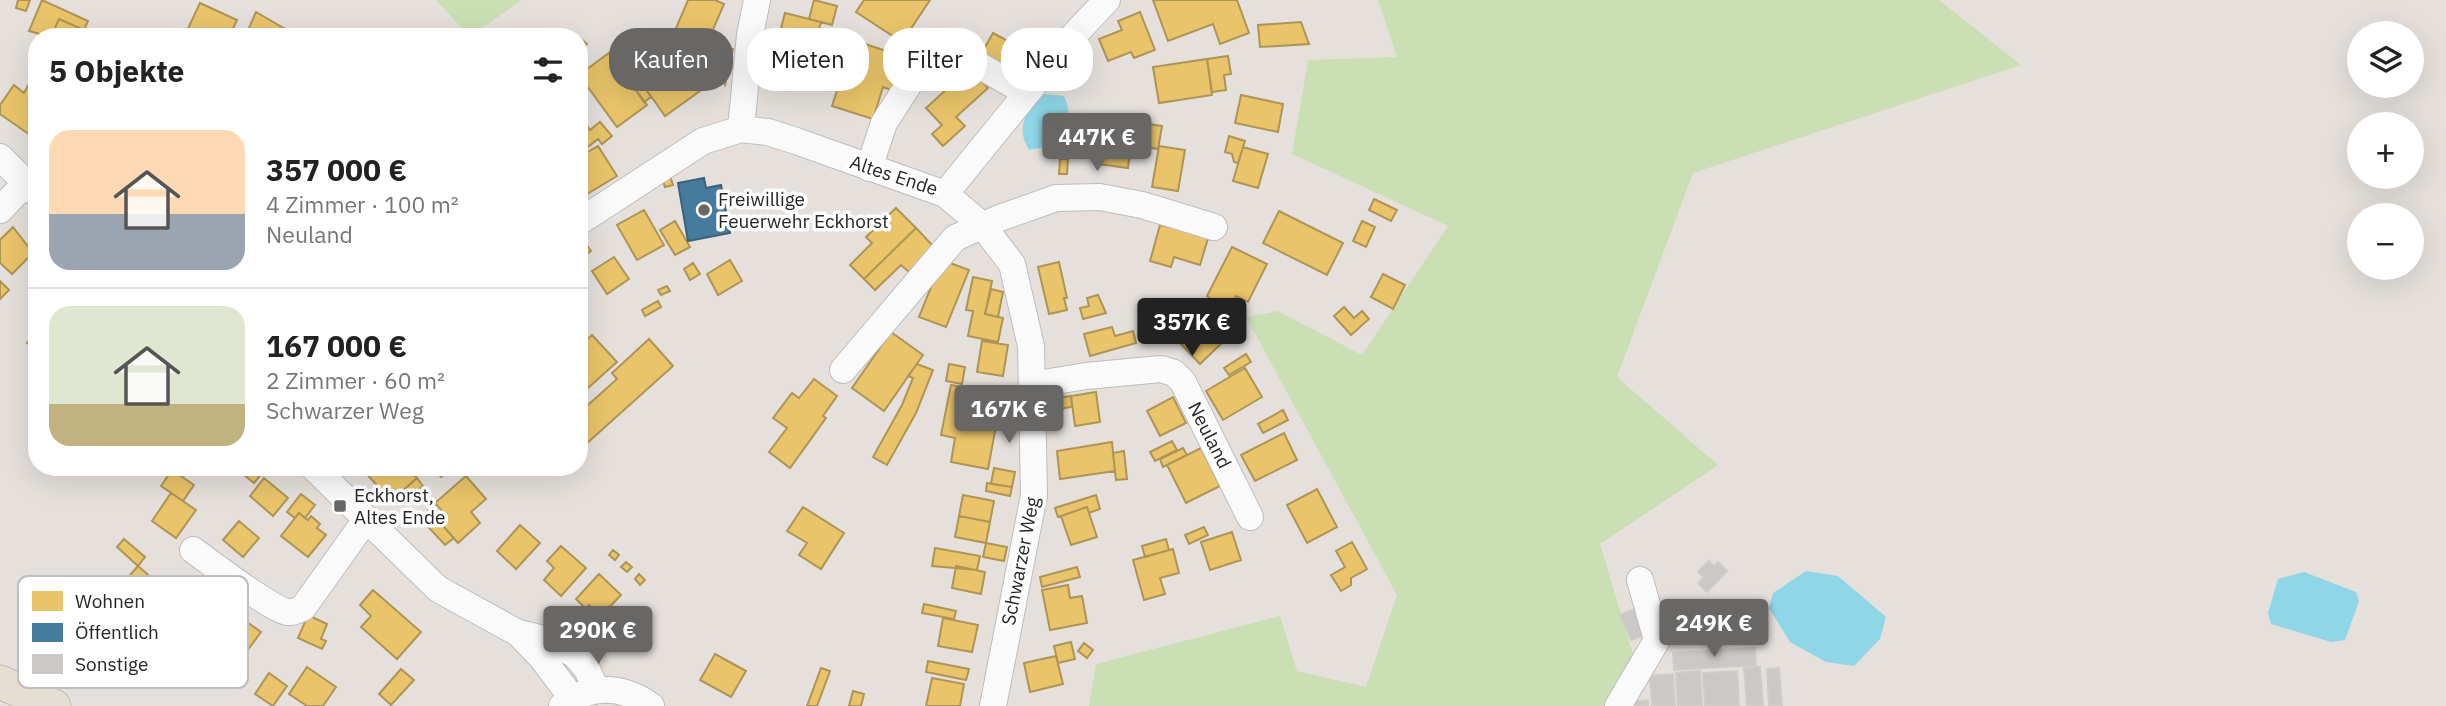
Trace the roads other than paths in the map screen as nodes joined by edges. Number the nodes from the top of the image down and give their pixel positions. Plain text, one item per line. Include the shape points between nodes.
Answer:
1 (757, 0) edge
2 (1107, 0) edge
3 (1027, 93) junction
4 (741, 129) junction
5 (0, 157) edge
6 (869, 168) junction
7 (28, 185) edge
8 (28, 192) edge
9 (945, 194) junction
10 (0, 210) edge
11 (588, 216) edge
12 (982, 225) junction
13 (1214, 228) dead end
14 (843, 369) dead end
15 (1032, 385) junction
16 (323, 476) edge
17 (1250, 517) dead end
18 (365, 521) junction
19 (193, 551) dead end
20 (230, 576) edge
21 (1640, 580) dead end
22 (248, 589) edge
23 (0, 682) edge
24 (577, 698) edge
25 (54, 706) edge
26 (651, 706) edge
27 (993, 706) edge
28 (1618, 706) edge

1 - 4 street
2 - 3 street, Altes Ende
3 - 6 street via 949,48 932,48 884,123
3 - 9 street, Altes Ende
4 - 6 street, Altes Ende via 778,135
4 - 11 street, Altes Ende via 703,141
5 - 7 street
6 - 9 street, Altes Ende
8 - 10 street
9 - 12 street, Schwarzer Weg
12 - 13 street via 1056,198 1100,197
12 - 14 street via 955,238
12 - 15 street, Schwarzer Weg via 1015,274 1031,346
15 - 17 street, Neuland via 1149,369 1174,373 1184,382
15 - 27 street, Schwarzer Weg via 1034,495
16 - 18 street
18 - 22 street via 303,608 287,612
18 - 24 street via 438,589 518,633
19 - 20 street
21 - 28 street via 1657,640
23 - 25 main road
24 - 26 street via 630,693

